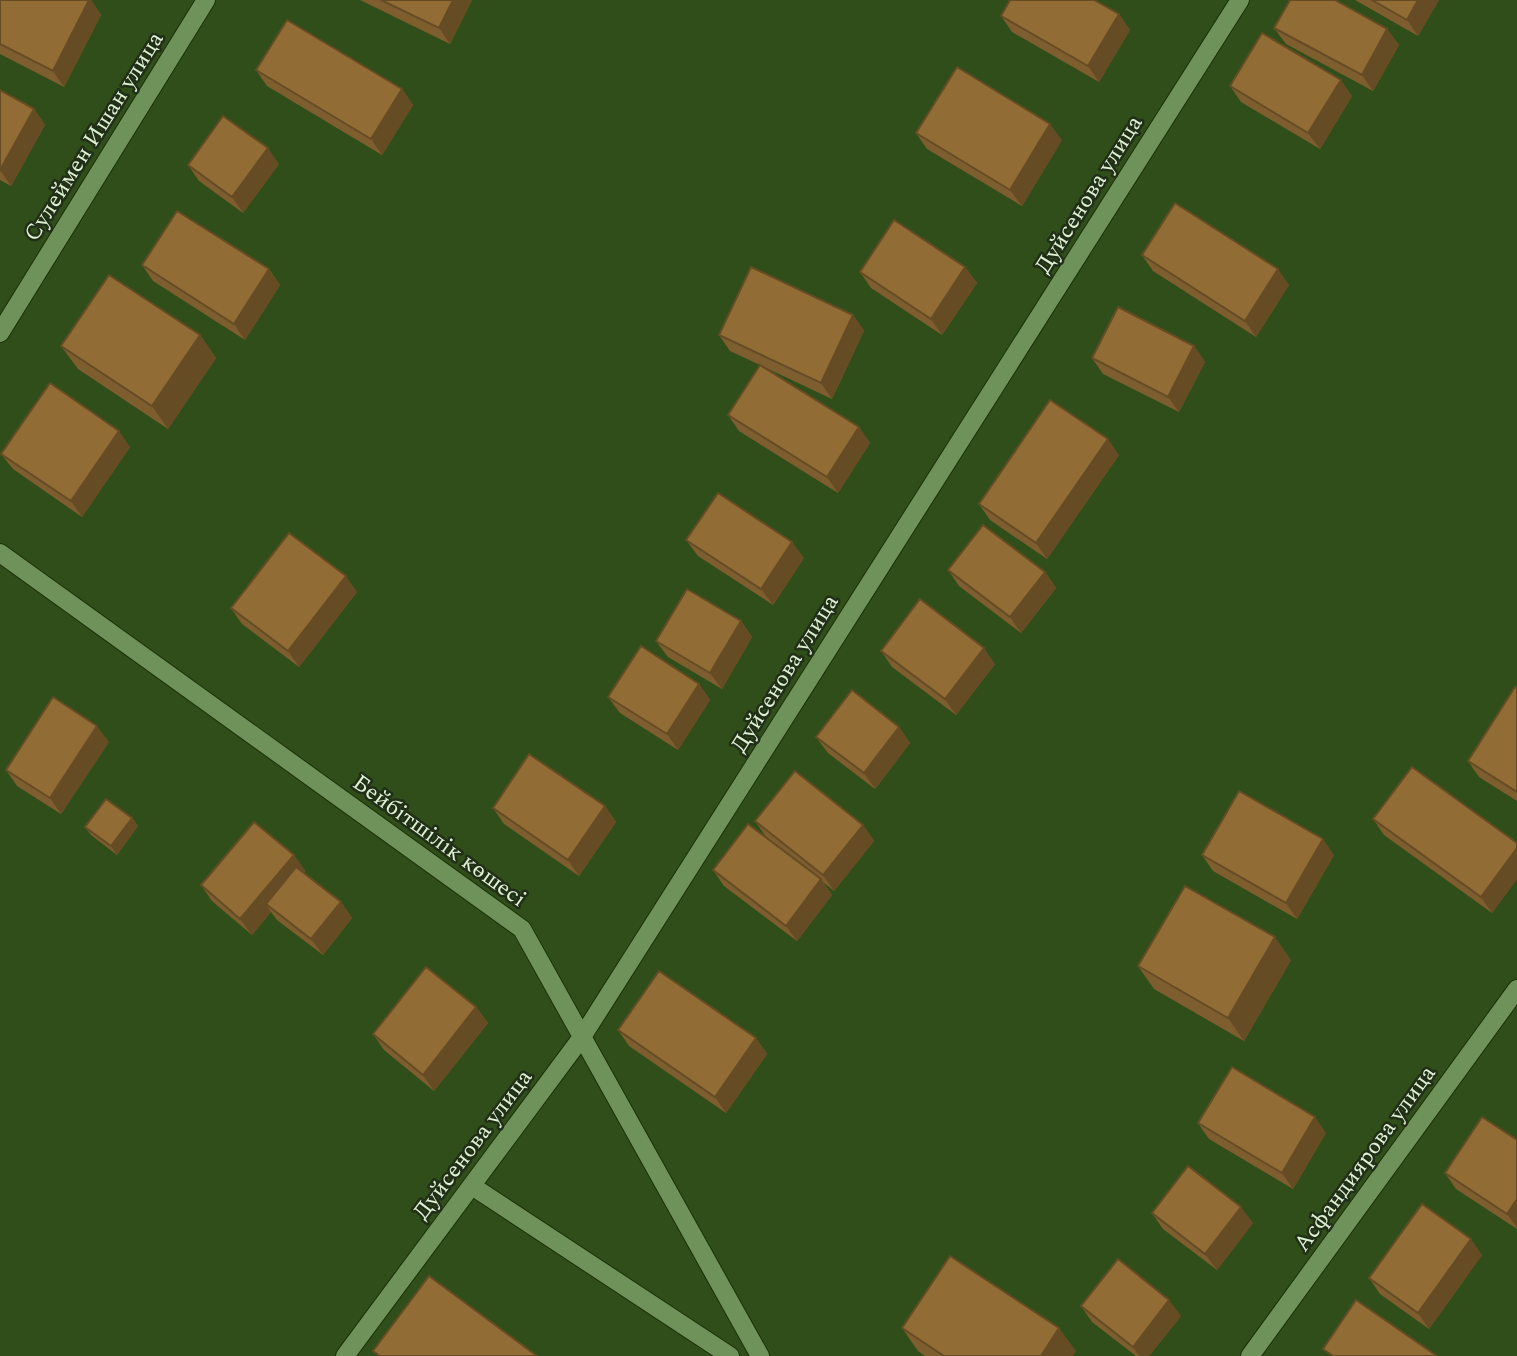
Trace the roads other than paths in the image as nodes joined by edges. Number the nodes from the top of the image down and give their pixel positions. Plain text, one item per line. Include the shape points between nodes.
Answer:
1 (206, 0) edge
2 (1240, 0) edge
3 (0, 333) edge
4 (0, 554) edge
5 (1517, 989) edge
6 (582, 1037) junction
7 (472, 1186) junction
8 (345, 1356) edge
9 (730, 1356) edge
10 (760, 1356) edge
11 (1250, 1356) edge

1 - 3 street, Сулеймен Ишан улица
2 - 6 street, Дуйсенова улица
4 - 6 street, Бейбітшілік көшесі via 522,929
5 - 11 street, Асфандиярова улица
6 - 7 street, Дуйсенова улица
6 - 10 street, Бейбітшілік көшесі
7 - 8 street, Дуйсенова улица
7 - 9 street

